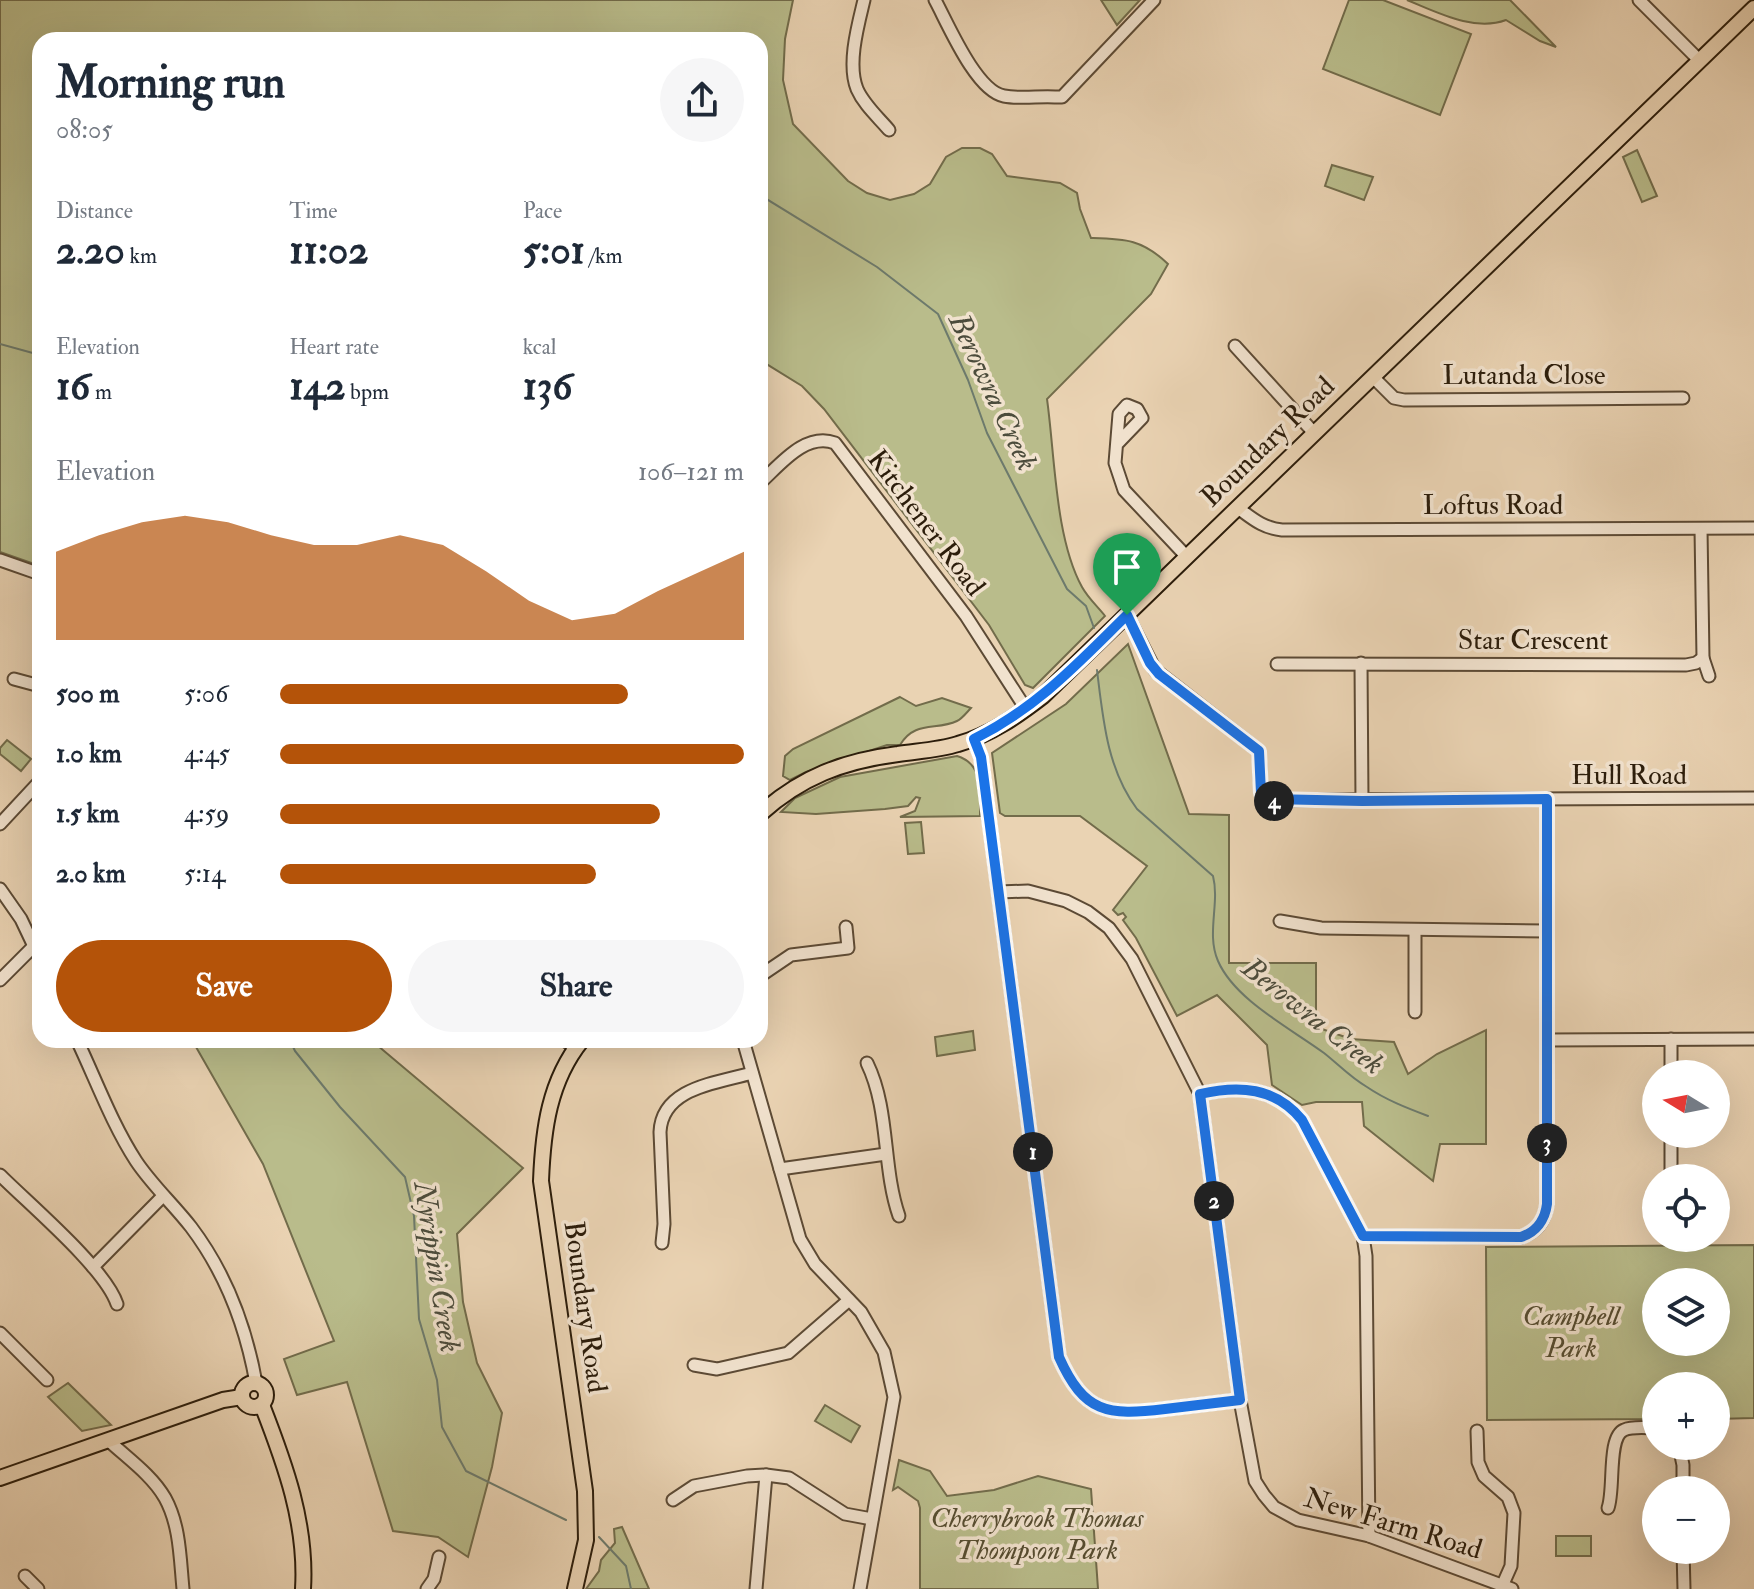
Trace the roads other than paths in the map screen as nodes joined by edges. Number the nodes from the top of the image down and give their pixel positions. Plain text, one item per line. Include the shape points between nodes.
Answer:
1 (864, 0) edge
2 (935, 0) edge
3 (1154, 0) edge
4 (1639, 0) edge
5 (1754, 8) edge
6 (1699, 60) junction
7 (889, 130) dead end
8 (1235, 346) dead end
9 (1373, 377) junction
10 (1683, 398) dead end
11 (1315, 434) junction
12 (1117, 444) dead end
13 (768, 476) edge
14 (1238, 508) junction
15 (1754, 528) edge
16 (1701, 529) junction
17 (1187, 557) junction
18 (0, 560) edge
19 (32, 571) edge
20 (1127, 615) junction
21 (1703, 658) junction
22 (1361, 663) junction
23 (1277, 664) dead end
24 (1709, 676) dead end
25 (14, 679) dead end
26 (32, 684) edge
27 (1026, 709) junction
28 (974, 739) junction
29 (32, 790) edge
30 (1754, 798) edge
31 (1547, 799) junction
32 (1362, 801) junction
33 (768, 807) edge
34 (0, 824) edge
35 (0, 889) edge
36 (999, 892) junction
37 (1280, 921) dead end
38 (846, 927) dead end
39 (1415, 930) junction
40 (1546, 931) junction
41 (32, 942) edge
42 (32, 948) edge
43 (768, 971) edge
44 (0, 980) edge
45 (1415, 1012) dead end
46 (1671, 1039) junction
47 (1754, 1039) edge
48 (1547, 1040) junction
49 (81, 1048) edge
50 (572, 1048) edge
51 (745, 1048) edge
52 (1671, 1060) edge
53 (867, 1063) dead end
54 (752, 1073) junction
55 (1200, 1094) junction
56 (886, 1154) junction
57 (780, 1169) junction
58 (0, 1175) edge
59 (163, 1196) junction
60 (899, 1216) dead end
61 (1363, 1236) junction
62 (662, 1243) dead end
63 (93, 1267) junction
64 (849, 1300) junction
65 (117, 1304) dead end
66 (0, 1333) edge
67 (694, 1365) dead end
68 (47, 1380) dead end
69 (256, 1383) junction
70 (242, 1397) junction
71 (1240, 1400) junction
72 (262, 1405) junction
73 (1642, 1428) edge
74 (1477, 1431) dead end
75 (108, 1440) junction
76 (766, 1475) junction
77 (0, 1478) edge
78 (673, 1500) dead end
79 (1608, 1508) dead end
80 (872, 1519) junction
81 (1369, 1536) junction
82 (439, 1557) dead end
83 (1683, 1564) edge
84 (25, 1576) dead end
85 (1508, 1587) edge
86 (38, 1589) edge
87 (183, 1589) edge
88 (303, 1589) edge
89 (427, 1589) edge
90 (575, 1589) edge
91 (756, 1589) edge
92 (860, 1589) edge
93 (1684, 1589) edge

1 - 7 street via 854,78 865,102
2 - 3 street via 988,89 1003,96 1062,97
4 - 6 street
5 - 6 main road, Boundary Road
6 - 9 main road, Boundary Road
8 - 11 street
9 - 10 street, Lutanda Close via 1394,398 1404,400
9 - 11 main road, Boundary Road
11 - 14 main road, Boundary Road
12 - 17 street via 1115,463 1124,490
13 - 27 street, Kitchener Road via 806,444 835,443 966,616
14 - 16 street, Loftus Road via 1257,523 1282,530
14 - 17 main road, Boundary Road
15 - 16 street, Loftus Road
16 - 21 street
17 - 20 main road, Boundary Road
18 - 19 street
20 - 27 main road, Boundary Road
20 - 32 street, Hull Road via 1159,674 1259,751 1265,797
21 - 22 street, Star Crescent via 1686,665
21 - 24 street
22 - 23 street, Star Crescent
22 - 32 street
25 - 26 street
27 - 28 main road, Boundary Road
28 - 33 main road, Boundary Road via 833,768 785,792
28 - 36 street via 981,757
29 - 34 street
30 - 31 street, Hull Road
31 - 32 street, Hull Road
31 - 40 street
35 - 41 street
36 - 55 street, New Farm Road via 1018,889 1066,901 1109,928 1125,947
36 - 71 street via 1059,1357 1070,1381 1090,1401 1121,1413
37 - 39 street via 1321,928
38 - 43 street via 848,948 791,955
39 - 40 street
39 - 45 street
40 - 48 street
42 - 44 street
46 - 47 street
46 - 48 street
46 - 52 street
48 - 61 street via 1547,1204 1540,1224 1521,1237
49 - 59 street via 121,1135
50 - 90 main road, Boundary Road via 546,1118 541,1181 585,1491 586,1540
51 - 54 street
53 - 56 street via 877,1086
54 - 57 street
54 - 62 street via 683,1093 662,1117
55 - 61 street via 1259,1091 1291,1107
55 - 71 street, New Farm Road
56 - 57 street
56 - 60 street
57 - 64 street via 807,1251
58 - 63 street
59 - 63 street
59 - 69 street via 219,1269
61 - 81 street
63 - 65 street
64 - 67 street via 788,1353 717,1369
64 - 80 street via 884,1352 894,1397
66 - 68 street
69 - 70 main road via 246,1386
69 - 72 main road via 266,1392
70 - 72 main road via 248,1406
70 - 75 main road
71 - 81 street, New Farm Road via 1255,1481 1274,1507 1298,1520
72 - 88 main road via 298,1515
73 - 79 street via 1617,1435
74 - 85 street via 1484,1476 1508,1497 1514,1513
75 - 77 main road
75 - 87 street via 164,1496 174,1517
76 - 78 street via 694,1486
76 - 80 street via 789,1478 845,1514
76 - 91 street
80 - 92 street
81 - 85 street, New Farm Road
82 - 89 street
83 - 93 street
84 - 86 street

